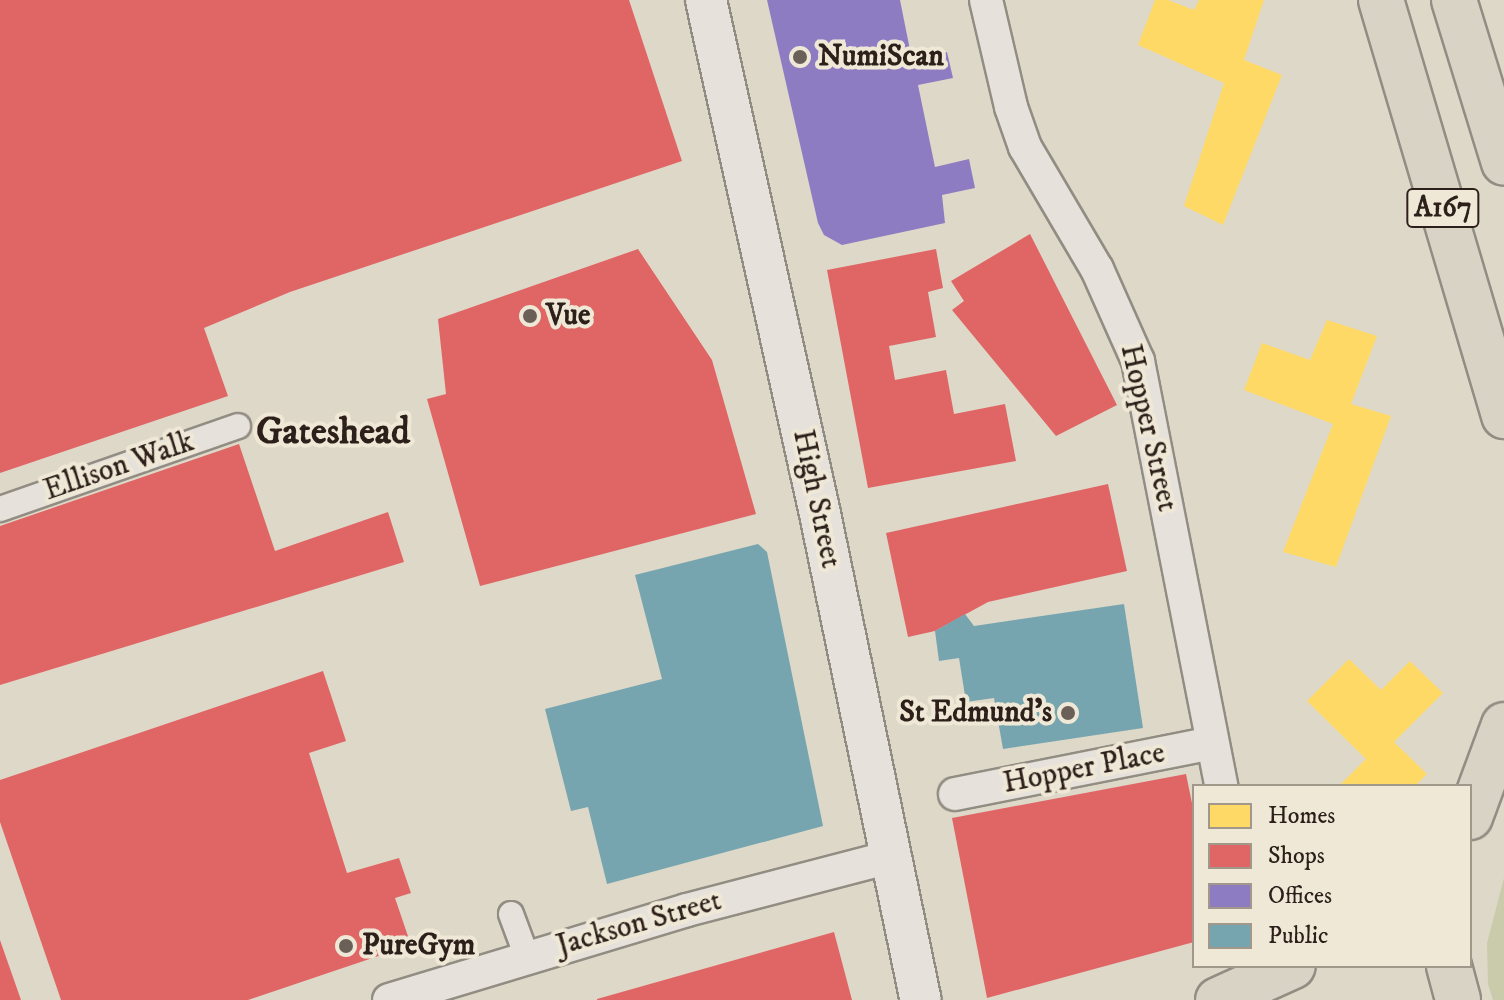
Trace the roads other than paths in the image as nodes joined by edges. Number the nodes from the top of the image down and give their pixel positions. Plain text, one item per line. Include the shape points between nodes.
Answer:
1 (706, 0) edge
2 (986, 0) edge
3 (1381, 0) edge
4 (1454, 0) edge
5 (1504, 163) edge
6 (1504, 416) edge
7 (238, 426) dead end
8 (0, 509) edge
9 (1504, 725) edge
10 (1212, 743) junction
11 (1221, 784) edge
12 (955, 794) dead end
13 (1472, 812) edge
14 (891, 857) junction
15 (511, 914) dead end
16 (527, 957) junction
17 (1289, 968) edge
18 (1450, 968) edge
19 (389, 1000) edge
20 (921, 1000) edge
21 (1218, 1000) edge
22 (1458, 1000) edge

1 - 14 street, High Street
2 - 10 street, Hopper Street via 1025,147 1116,306 1138,361
3 - 6 highway, A167
4 - 5 highway, A167
7 - 8 street, Ellison Walk
9 - 13 highway
10 - 11 street, Hopper Street
10 - 12 street, Hopper Place
14 - 16 street, Jackson Street
14 - 20 street, High Street
15 - 16 street
16 - 19 street, Jackson Street
17 - 21 highway
18 - 22 highway

